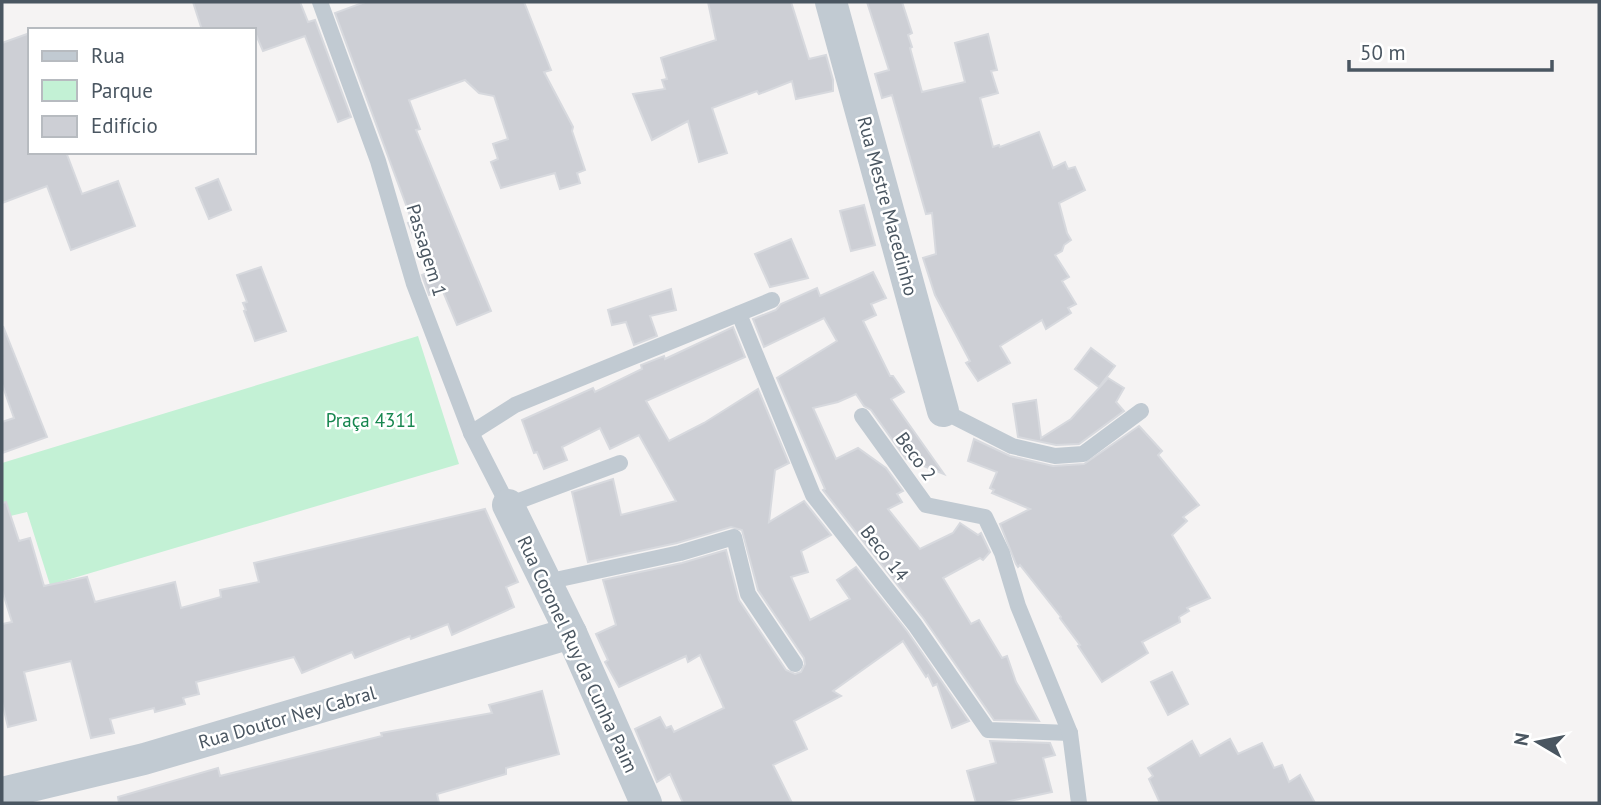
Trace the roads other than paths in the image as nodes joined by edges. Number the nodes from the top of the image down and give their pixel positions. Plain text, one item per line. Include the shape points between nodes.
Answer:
1 (320, 2) edge
2 (831, 2) edge
3 (772, 300) dead end
4 (738, 314) junction
5 (943, 411) joint
6 (1141, 411) dead end
7 (862, 416) dead end
8 (471, 433) junction
9 (620, 463) dead end
10 (509, 505) junction
11 (546, 582) junction
12 (571, 633) junction
13 (795, 664) dead end
14 (1070, 733) junction
15 (2, 793) edge
16 (646, 803) edge
17 (1079, 803) edge

1 - 8 lane, Passagem 1 via 378,161 414,285
2 - 5 street, Rua Mestre Macedinho
3 - 4 lane
4 - 8 lane via 515,405
4 - 14 lane, Beco 14 via 813,495 915,625 988,730
5 - 6 lane via 1012,446 1055,456 1083,454
7 - 14 lane, Beco 2 via 926,505 985,517
8 - 10 lane, Passagem 1
9 - 10 lane
10 - 11 street, Rua Coronel Ruy da Cunha Paim
11 - 12 street, Rua Coronel Ruy da Cunha Paim
11 - 13 lane via 734,537 748,594
12 - 15 street, Rua Doutor Ney Cabral via 144,759
12 - 16 street, Rua Coronel Ruy da Cunha Paim
14 - 17 lane

